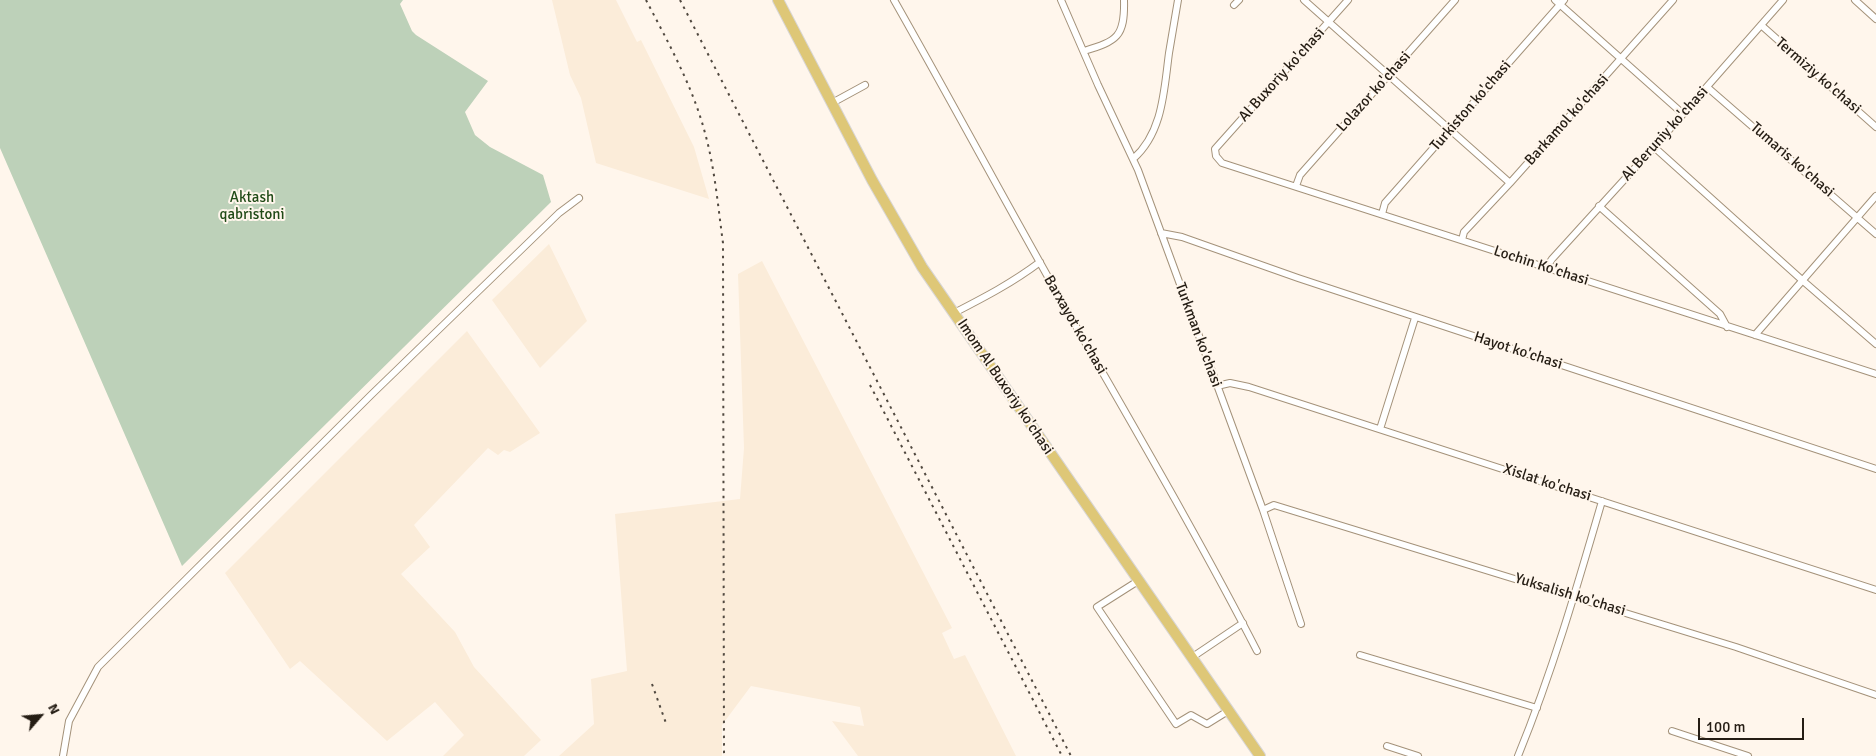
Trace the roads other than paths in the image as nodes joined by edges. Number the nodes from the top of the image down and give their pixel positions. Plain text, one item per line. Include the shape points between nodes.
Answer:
1 (778, 0) edge
2 (894, 0) edge
3 (1061, 0) edge
4 (1124, 0) edge
5 (1178, 0) edge
6 (1304, 0) edge
7 (1348, 0) edge
8 (1456, 0) edge
9 (1673, 0) edge
10 (1783, 0) edge
11 (1855, 0) edge
12 (1559, 2) edge
13 (1876, 18) edge
14 (1328, 22) junction
15 (1761, 25) junction
16 (1084, 51) junction
17 (1621, 59) junction
18 (1388, 75) junction
19 (865, 85) dead end
20 (1707, 87) junction
21 (832, 103) junction
22 (1682, 113) junction
23 (1876, 127) edge
24 (1450, 130) junction
25 (1654, 147) junction
26 (1216, 149) joint
27 (1132, 159) junction
28 (1510, 184) junction
29 (1296, 186) junction
30 (1876, 196) edge
31 (580, 198) dead end
32 (1598, 206) junction
33 (1382, 214) junction
34 (1857, 217) junction
35 (1161, 233) junction
36 (1876, 234) edge
37 (1462, 240) junction
38 (1040, 262) junction
39 (1546, 268) junction
40 (1802, 280) junction
41 (954, 313) junction
42 (1415, 318) junction
43 (1727, 326) junction
44 (1755, 335) junction
45 (1876, 344) edge
46 (1876, 374) edge
47 (1217, 386) junction
48 (1380, 429) junction
49 (1876, 469) edge
50 (1602, 501) junction
51 (1263, 510) junction
52 (1138, 581) junction
53 (1876, 590) edge
54 (1574, 596) junction
55 (1243, 623) junction
56 (1301, 624) dead end
57 (1257, 650) dead end
58 (1360, 655) dead end
59 (1191, 658) junction
60 (1876, 695) edge
61 (1537, 708) junction
62 (1228, 710) junction
63 (1672, 731) dead end
64 (1387, 746) dead end
65 (1259, 754) edge
66 (63, 756) edge
67 (1418, 756) edge
68 (1518, 756) edge
69 (1748, 756) edge

1 - 21 main road, Imom Al Buxoriy ko'chasi
2 - 38 street, Barxayot ko'chasi
3 - 16 street, Turkman ko'chasi
4 - 16 street via 1124,20 1118,36
5 - 27 street via 1159,115 1146,143
6 - 14 street
7 - 14 street, Al Buxoriy ko'chasi
8 - 18 street, Lolazor ko'chasi
9 - 17 street, Barkamol ko'chasi
10 - 15 street, Al Beruniy ko'chasi
11 - 13 street
12 - 17 street
12 - 24 street, Turkiston ko'chasi
14 - 18 street
14 - 26 street, Al Buxoriy ko'chasi
15 - 20 street, Al Beruniy ko'chasi
15 - 23 street, Termiziy ko'chasi
16 - 27 street, Turkman ko'chasi
17 - 22 street
17 - 28 street, Barkamol ko'chasi
18 - 24 street
18 - 29 street, Lolazor ko'chasi via 1300,175
19 - 21 street
20 - 22 street, Al Beruniy ko'chasi
20 - 34 street, Tumaris ko'chasi
21 - 41 main road, Imom Al Buxoriy ko'chasi via 922,267
22 - 25 street, Al Beruniy ko'chasi
24 - 28 street
24 - 33 street, Turkiston ko'chasi via 1385,203
25 - 32 street, Al Beruniy ko'chasi
25 - 40 street
26 - 29 street, Lochin Ko'chasi via 1216,156 1222,163
27 - 35 street, Turkman ko'chasi
28 - 37 street, Barkamol ko'chasi via 1464,232
29 - 33 street, Lochin Ko'chasi
30 - 34 street
31 - 66 street via 559,213 378,388 98,667 69,721
32 - 39 street, Al Beruniy ko'chasi
32 - 43 street via 1720,314
33 - 37 street, Lochin Ko'chasi
34 - 36 street, Tumaris ko'chasi
34 - 40 street
35 - 42 street, Hayot ko'chasi via 1182,237
35 - 47 street, Turkman ko'chasi
37 - 39 street, Lochin Ko'chasi
38 - 41 street via 984,299
38 - 55 street, Barxayot ko'chasi
39 - 43 street, Lochin Ko'chasi
40 - 44 street
40 - 45 street
41 - 52 main road, Imom Al Buxoriy ko'chasi
42 - 48 street
42 - 49 street, Hayot ko'chasi
43 - 44 street, Lochin Ko'chasi
44 - 46 street, Lochin Ko'chasi
47 - 48 street, Xislat ko'chasi via 1230,383 1249,386
47 - 51 street, Turkman ko'chasi
48 - 50 street, Xislat ko'chasi
50 - 53 street, Xislat ko'chasi
50 - 54 street
51 - 54 street, Yuksalish ko'chasi via 1274,505
51 - 56 street, Turkman ko'chasi
52 - 59 main road, Imom Al Buxoriy ko'chasi
52 - 62 street via 1097,607 1176,724 1191,715 1207,724
54 - 60 street, Yuksalish ko'chasi
54 - 61 street
55 - 57 street, Barxayot ko'chasi
55 - 59 street
58 - 61 street
59 - 62 main road, Imom Al Buxoriy ko'chasi
61 - 68 street
62 - 65 main road, Imom Al Buxoriy ko'chasi
63 - 69 street
64 - 67 street

